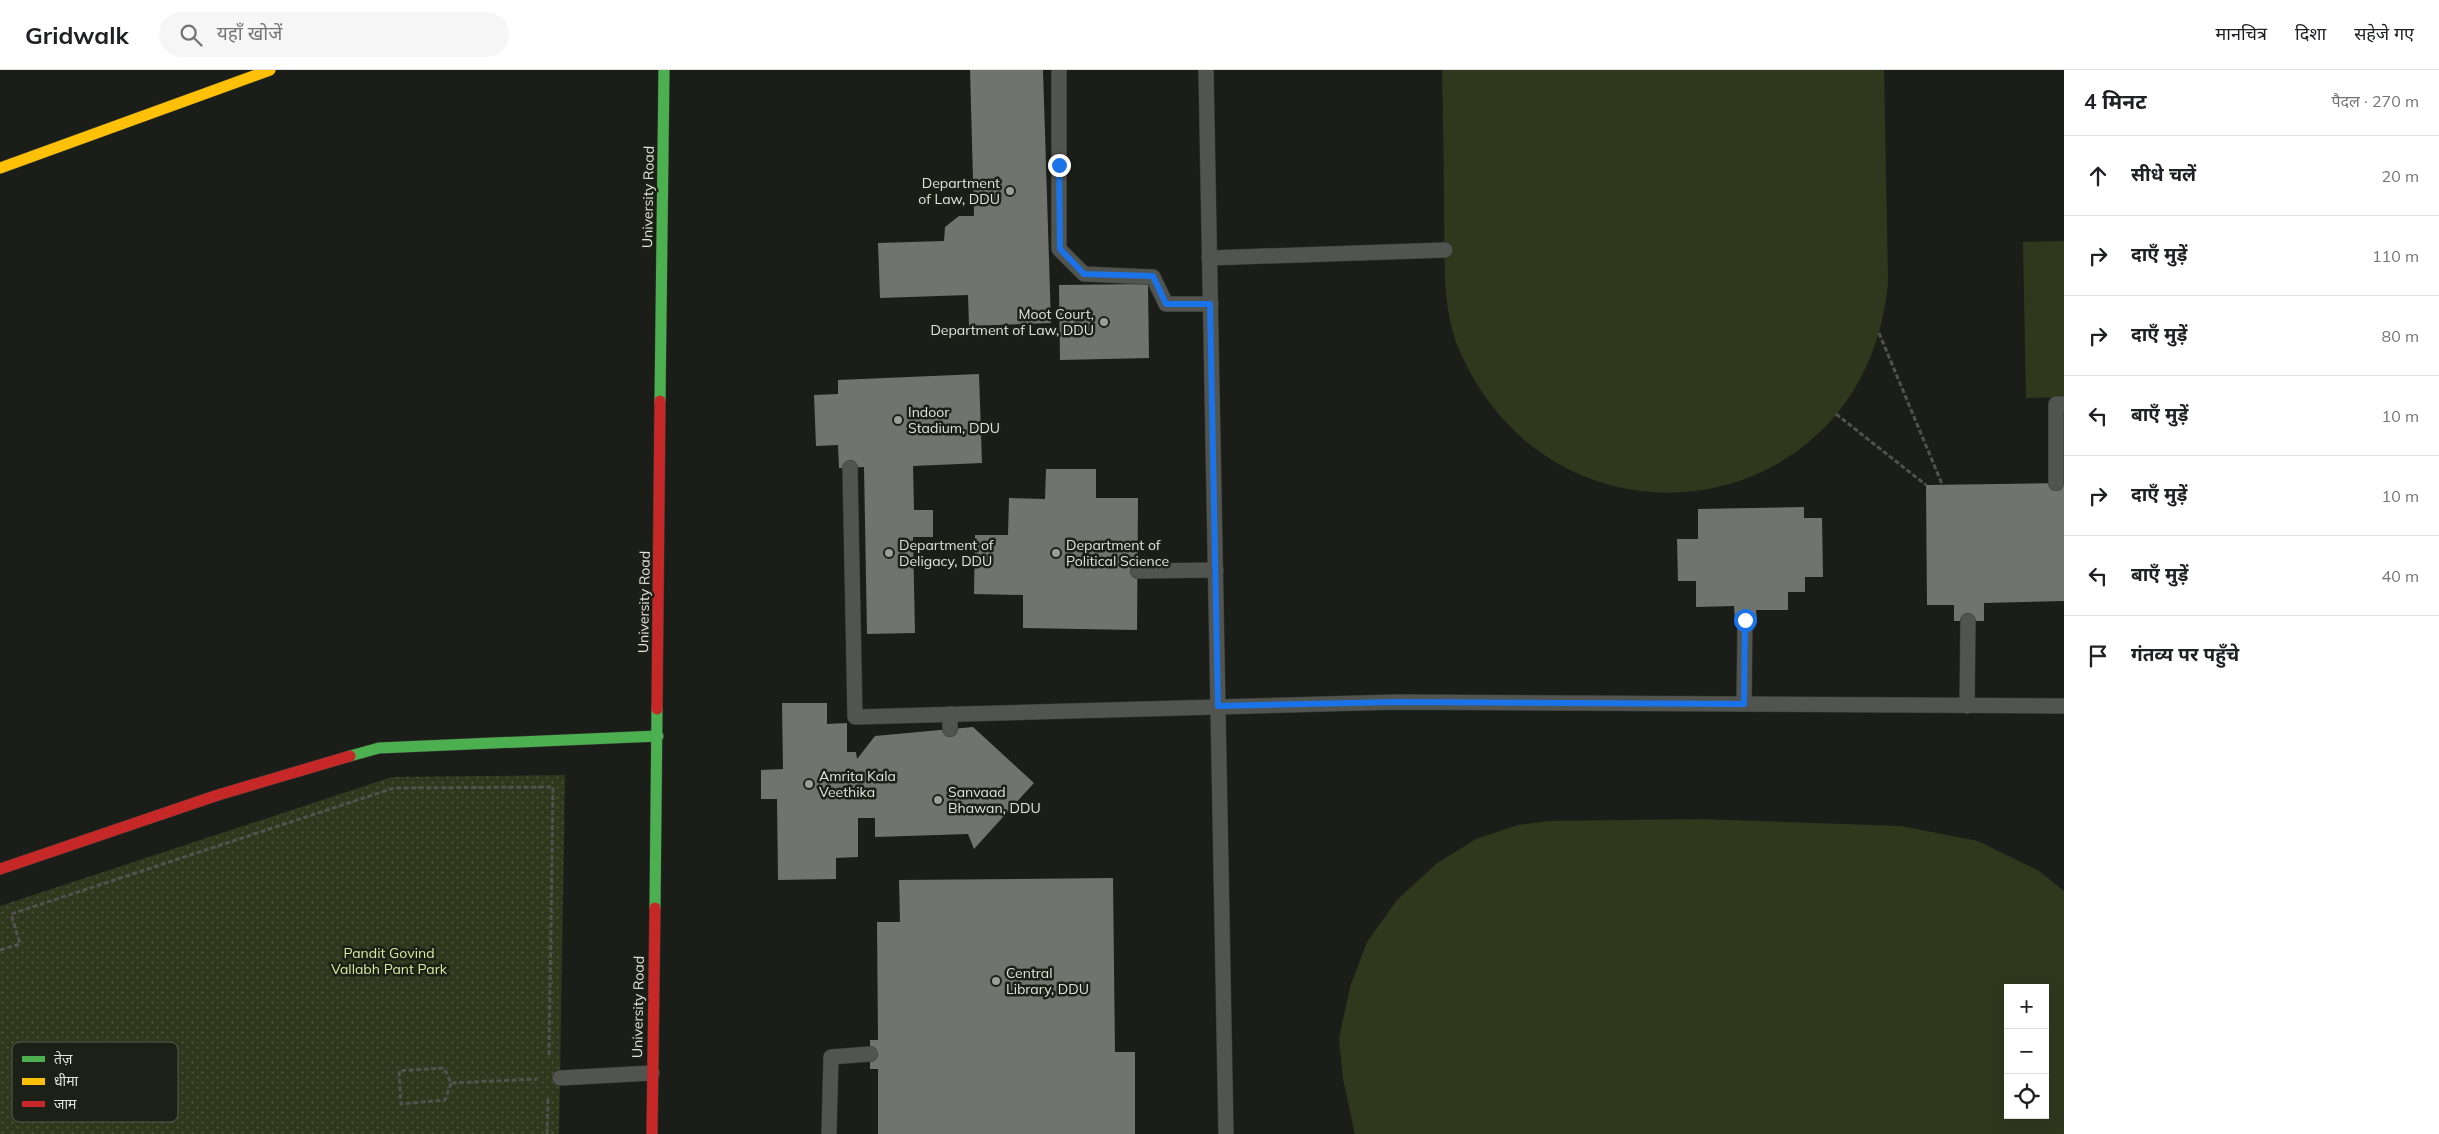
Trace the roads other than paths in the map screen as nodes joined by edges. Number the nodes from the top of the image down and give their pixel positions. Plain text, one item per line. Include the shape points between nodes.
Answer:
1 (270, 70) edge
2 (664, 70) edge
3 (1059, 70) edge
4 (1206, 70) edge
5 (0, 168) edge
6 (1445, 250) dead end
7 (1210, 258) junction
8 (1210, 304) junction
9 (2059, 402) edge
10 (850, 468) dead end
11 (2056, 483) dead end
12 (1216, 570) junction
13 (1138, 571) dead end
14 (1745, 620) dead end
15 (1968, 621) dead end
16 (1744, 704) junction
17 (1218, 706) junction
18 (1967, 706) junction
19 (2064, 706) edge
20 (658, 736) junction
21 (0, 869) edge
22 (870, 1054) dead end
23 (652, 1073) junction
24 (554, 1078) road end
25 (652, 1134) edge
26 (830, 1134) edge
27 (1226, 1134) edge

1 - 5 main road
2 - 20 main road, University Road
3 - 8 lane via 1053,166 1060,249 1084,274 1107,280 1153,276 1166,304
4 - 7 lane
6 - 7 lane
7 - 8 lane
8 - 12 lane
9 - 11 lane
10 - 17 lane via 859,568 855,717 950,722
12 - 13 lane
12 - 17 lane
14 - 16 lane
15 - 18 lane
16 - 17 lane via 1396,702
16 - 18 lane
17 - 27 lane
18 - 19 lane
20 - 21 main road via 379,748 218,795
20 - 23 main road, University Road
22 - 26 lane via 831,1057
23 - 24 lane
23 - 25 main road, University Road

